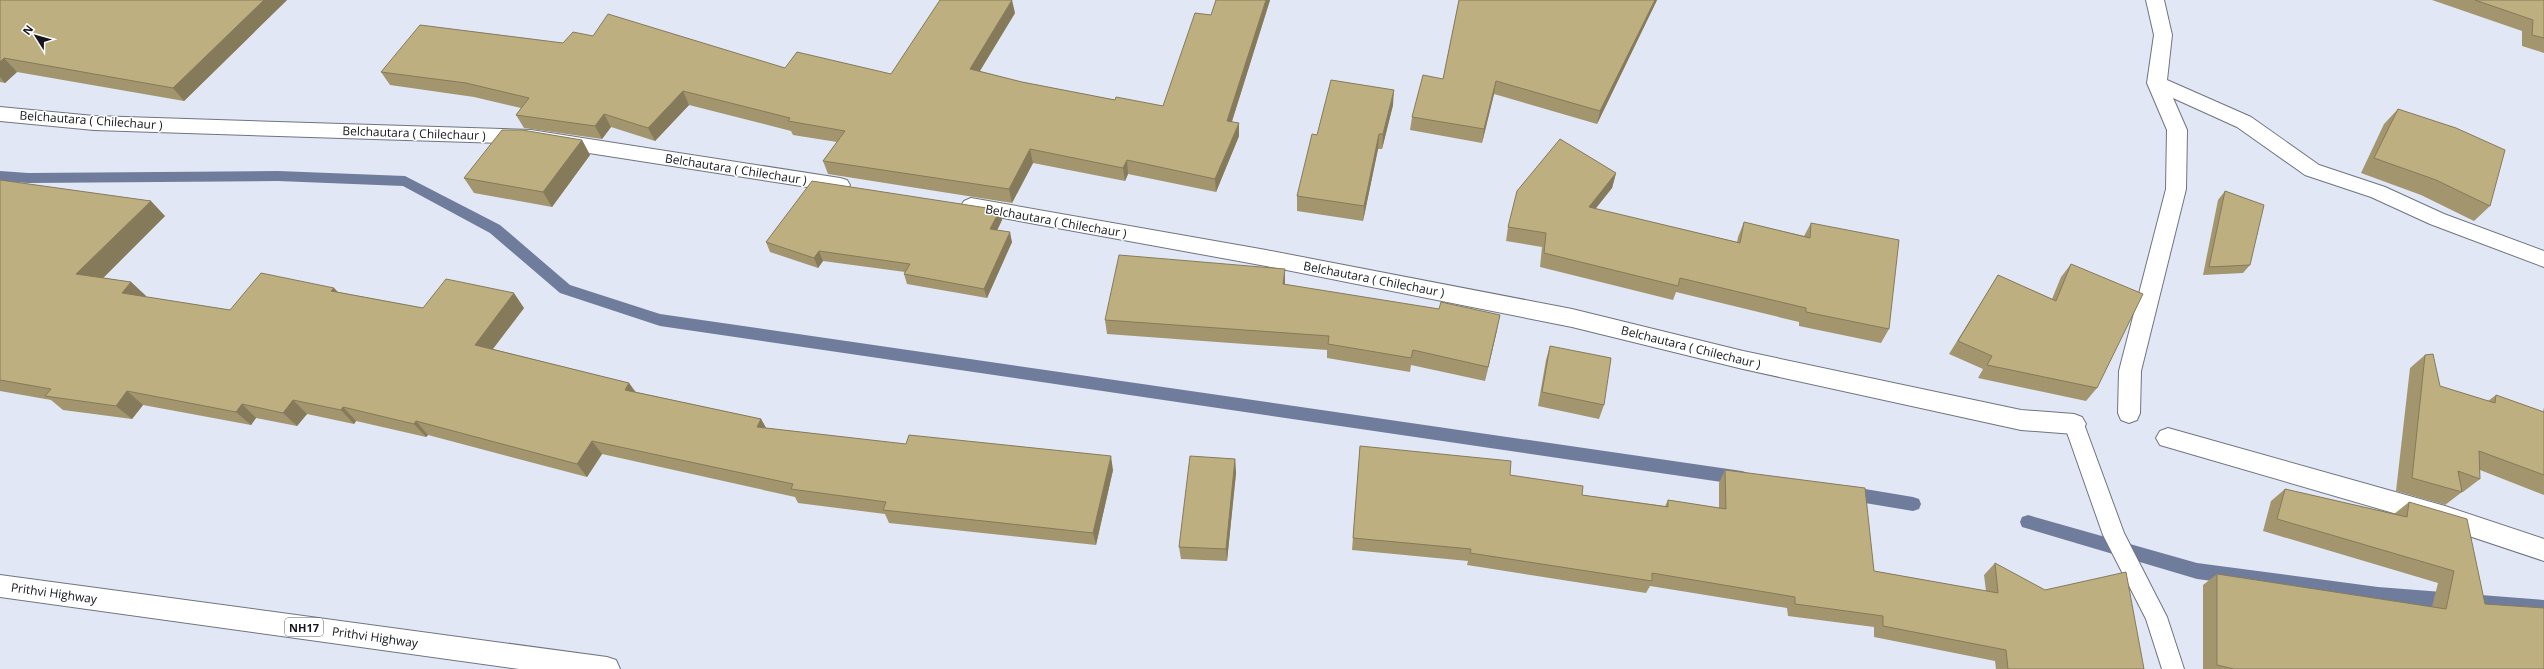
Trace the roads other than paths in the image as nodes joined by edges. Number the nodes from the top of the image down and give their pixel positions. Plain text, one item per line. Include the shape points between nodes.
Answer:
1 (2155, 0) edge
2 (2157, 83) junction
3 (0, 114) edge
4 (863, 189) edge
5 (950, 203) edge
6 (2544, 259) edge
7 (2129, 413) dead end
8 (2074, 424) joint
9 (2168, 438) dead end
10 (2544, 550) edge
11 (0, 586) edge
12 (607, 669) edge
13 (2173, 669) edge

1 - 2 main road via 2163,34
2 - 6 main road via 2244,122 2312,170 2378,192 2437,219
2 - 7 main road via 2177,130 2176,189 2130,371
3 - 4 main road, Belchautara ( Chilechaur ) via 94,123 531,137
5 - 8 main road, Belchautara ( Chilechaur ) via 1266,258 1557,314 1743,360 2021,420
8 - 13 lane via 2114,535 2156,618
9 - 10 main road via 2445,517
11 - 12 main road, Prithvi Highway / NH17

